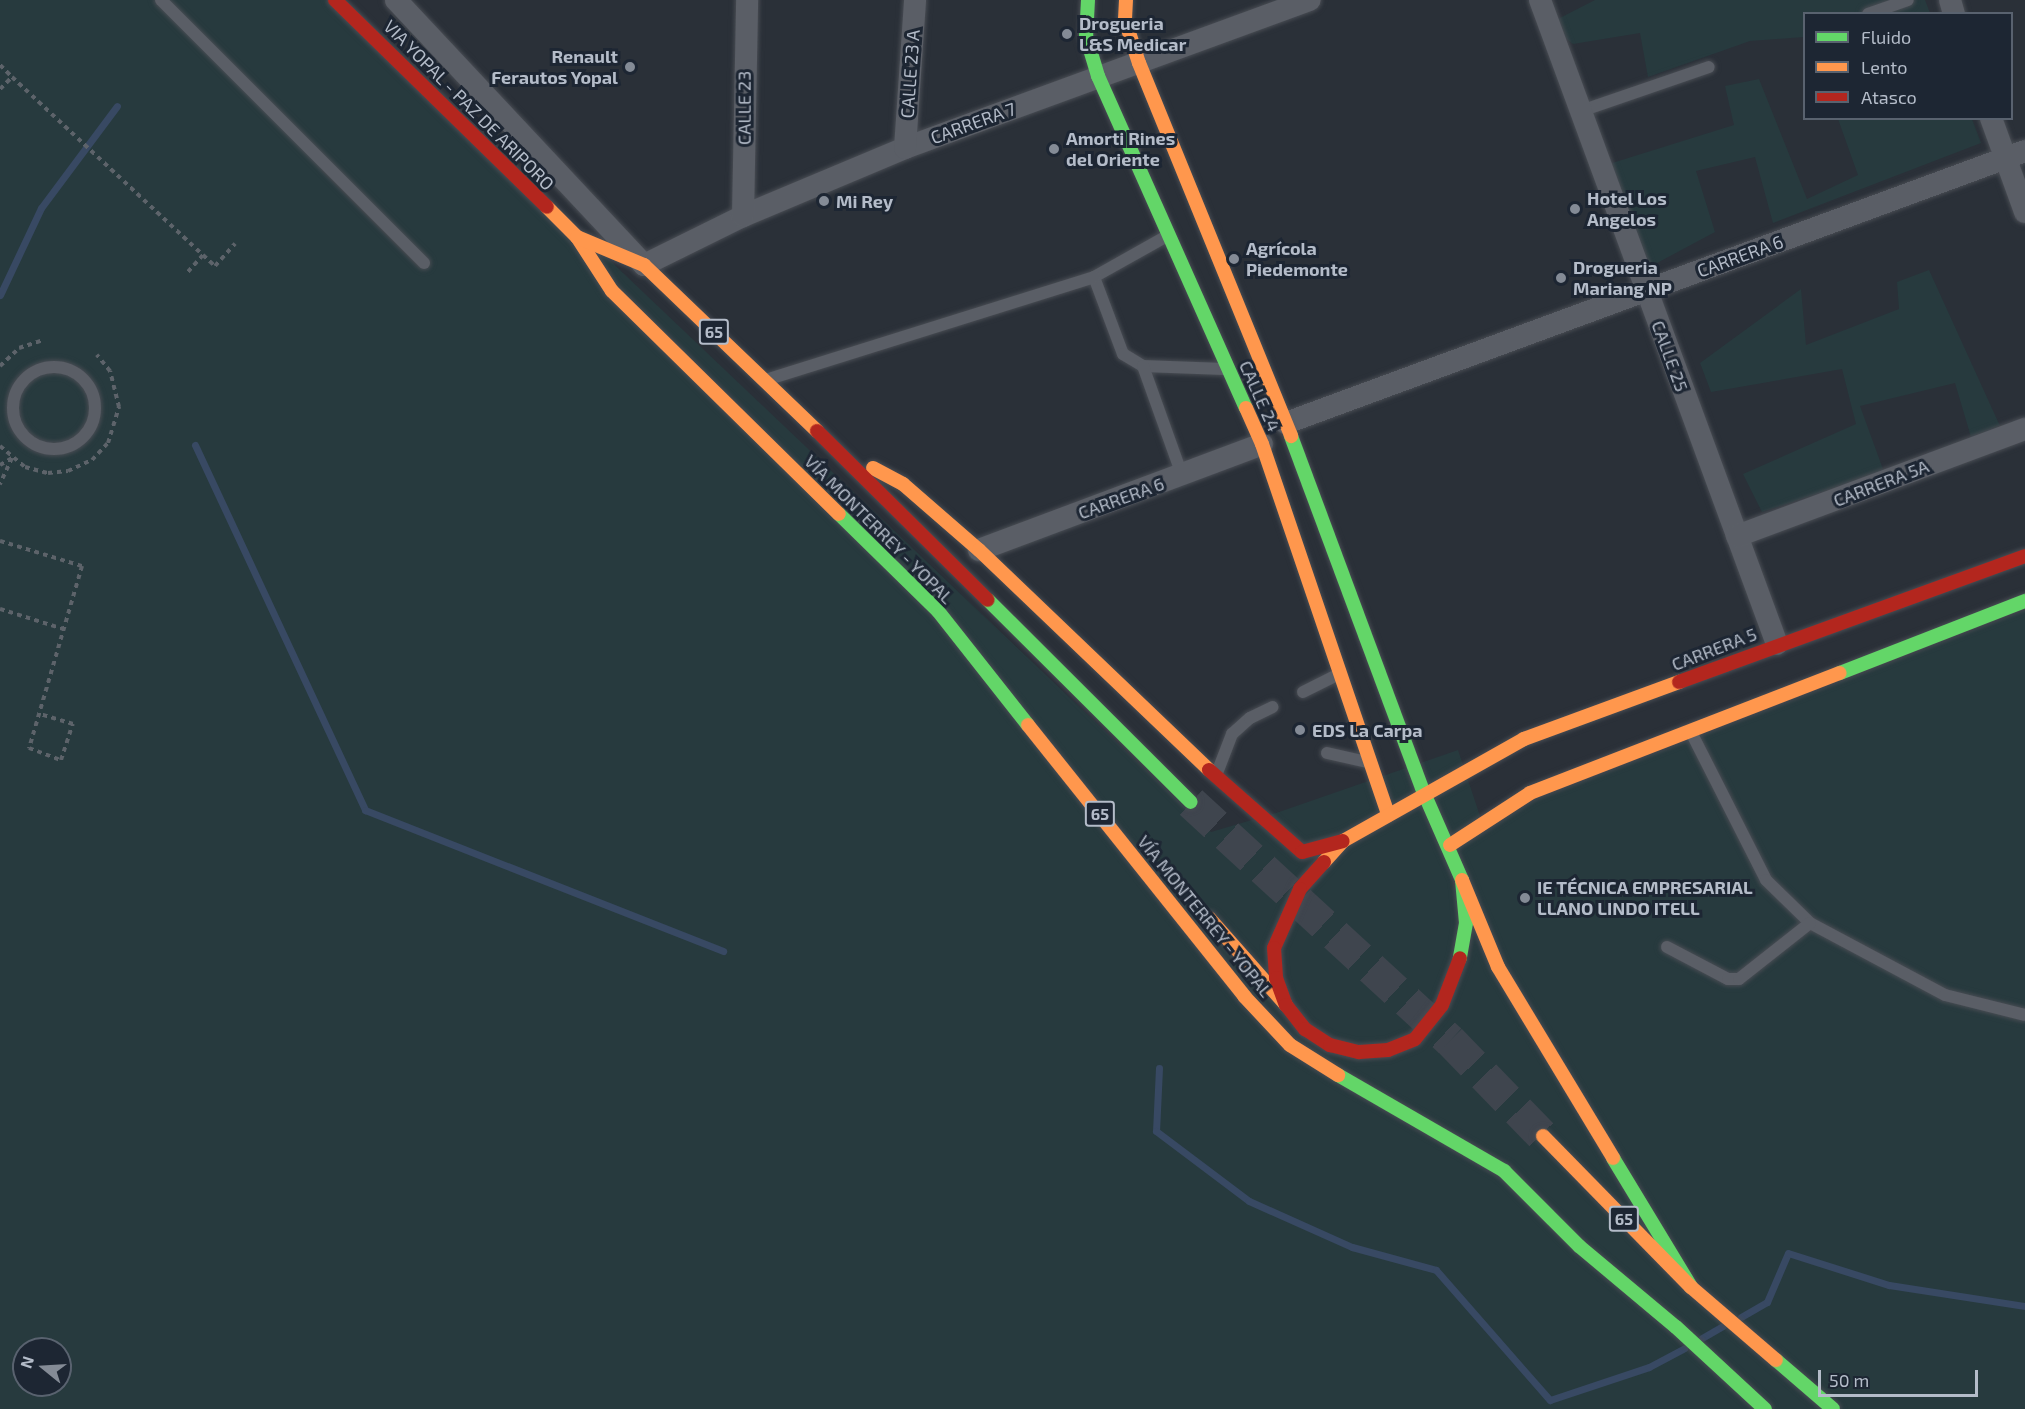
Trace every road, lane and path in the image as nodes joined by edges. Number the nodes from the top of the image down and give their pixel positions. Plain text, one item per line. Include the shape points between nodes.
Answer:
1 (161, 0) edge
2 (335, 0) edge
3 (396, 0) edge
4 (747, 0) edge
5 (915, 0) edge
6 (1088, 0) edge
7 (1126, 0) edge
8 (1310, 0) edge
9 (1540, 0) edge
10 (1908, 0) edge
11 (1874, 12) edge
12 (1139, 63) junction
13 (0, 65) edge
14 (1709, 67) dead end
15 (1098, 76) junction
16 (12, 77) junction
17 (0, 90) edge
18 (1581, 111) junction
19 (1992, 120) edge
20 (905, 148) junction
21 (2015, 155) edge
22 (2025, 212) edge
23 (743, 216) junction
24 (1169, 235) junction
25 (577, 237) junction
26 (235, 244) dead end
27 (203, 255) junction
28 (424, 263) dead end
29 (644, 264) junction
30 (187, 273) dead end
31 (1094, 277) junction
32 (1646, 290) junction
33 (44, 339) dead end
34 (97, 355) dead end
35 (0, 366) edge
36 (1143, 366) junction
37 (65, 369) joint
38 (1228, 369) junction
39 (764, 380) junction
40 (1286, 423) junction
41 (2025, 429) edge
42 (1262, 444) junction
43 (0, 446) edge
44 (836, 449) junction
45 (12, 458) junction
46 (0, 465) edge
47 (1182, 476) junction
48 (0, 484) edge
49 (1737, 536) junction
50 (0, 541) edge
51 (979, 550) junction
52 (2025, 556) edge
53 (2025, 601) edge
54 (0, 609) edge
55 (938, 610) junction
56 (63, 629) junction
57 (1777, 644) junction
58 (1341, 673) junction
59 (1303, 692) dead end
60 (1273, 707) dead end
61 (40, 714) junction
62 (1689, 728) junction
63 (1327, 753) dead end
64 (1372, 763) junction
65 (1216, 777) junction
66 (1424, 793) junction
67 (1191, 802) tunnel mouth
68 (1388, 815) junction
69 (1128, 826) dead end
70 (1343, 841) junction
71 (1450, 845) junction
72 (1462, 879) junction
73 (1199, 906) dead end
74 (1810, 923) junction
75 (1667, 947) dead end
76 (1286, 1005) junction
77 (2025, 1015) edge
78 (1330, 1045) junction
79 (1359, 1066) dead end
80 (1388, 1087) dead end
81 (1543, 1136) tunnel mouth
82 (1504, 1171) junction
83 (1691, 1287) junction
84 (1765, 1409) edge
85 (1833, 1409) edge

1 - 28 lane
2 - 25 main road, VIA YOPAL - PAZ DE ARIPORO / 65
3 - 29 street
4 - 23 street, CALLE 23
5 - 20 street, CALLE 23 A
6 - 15 main road, CALLE 24 via 1086,36
7 - 12 main road, CALLE 24 via 1125,20
8 - 12 street, CARRERA 7
9 - 18 street, CALLE 25
10 - 11 lane
12 - 15 street, CARRERA 7
12 - 40 main road, CALLE 24
13 - 16 path
14 - 18 lane
15 - 20 street, CARRERA 7
15 - 24 main road, CALLE 24
16 - 17 path
16 - 27 path
18 - 32 street, CALLE 25
19 - 21 street
20 - 23 street, CARRERA 7
21 - 22 street
21 - 32 street, CARRERA 6
23 - 29 street, CARRERA 7
24 - 31 lane
24 - 38 main road, CALLE 24
25 - 29 main road, VÍA MONTERREY - YOPAL / 65
25 - 55 main road, VÍA MONTERREY - YOPAL / 65 via 612,291
26 - 27 path via 215,267
27 - 30 path
29 - 39 main road, VÍA MONTERREY - YOPAL / 65
31 - 36 lane via 1123,354
31 - 39 lane
32 - 40 street, CARRERA 6
32 - 49 street, CALLE 25
33 - 35 path via 19,348
34 - 45 path via 110,371 118,391 116,428 108,443 92,460 68,471 48,473 25,467
36 - 38 lane
36 - 47 lane
37 - 37 lane via 48,368 33,373 18,389 13,412 17,426 38,446 63,448 79,441 93,422 94,400 89,387
38 - 42 main road, CALLE 24
39 - 44 main road, VÍA MONTERREY - YOPAL / 65
40 - 66 main road, CALLE 24
41 - 49 street, CARRERA 5A
42 - 47 street, CARRERA 6
42 - 58 main road, CALLE 24
43 - 45 path
44 - 51 main road via 903,484
44 - 67 main road, VÍA MONTERREY - YOPAL / 65
45 - 46 path
45 - 48 path
47 - 51 street, CARRERA 6
49 - 57 street, CALLE 25
50 - 56 path via 82,566
51 - 65 main road
52 - 57 main road, CARRERA 5
53 - 62 main road
54 - 56 path
55 - 69 main road
55 - 82 main road, VÍA MONTERREY - YOPAL / 65 via 1244,996 1290,1045 1391,1108
56 - 61 path
57 - 66 main road, CARRERA 5 via 1524,739
58 - 59 lane
58 - 64 main road, CALLE 24
60 - 65 lane via 1250,718 1232,734
61 - 61 path via 29,748 61,760 73,724
62 - 71 main road via 1530,793
62 - 74 lane via 1766,880
63 - 64 lane
64 - 68 main road, CALLE 24
65 - 70 main road via 1302,852
66 - 68 main road, CARRERA 5
66 - 71 main road, CALLE 24
68 - 70 main road, CARRERA 5
70 - 76 main road via 1306,880 1285,917 1274,948 1276,978
71 - 72 main road, CALLE 24
72 - 78 main road via 1466,923 1460,966 1442,1005 1415,1040 1388,1050 1359,1052
72 - 83 main road via 1498,967
73 - 76 main road
74 - 75 lane via 1739,979 1728,979
74 - 77 lane via 1945,995
76 - 78 main road via 1305,1029
78 - 79 main road
80 - 82 main road
81 - 83 main road, 65
82 - 84 main road, VÍA MONTERREY - YOPAL / 65 via 1579,1246 1677,1327
83 - 85 main road, 65

